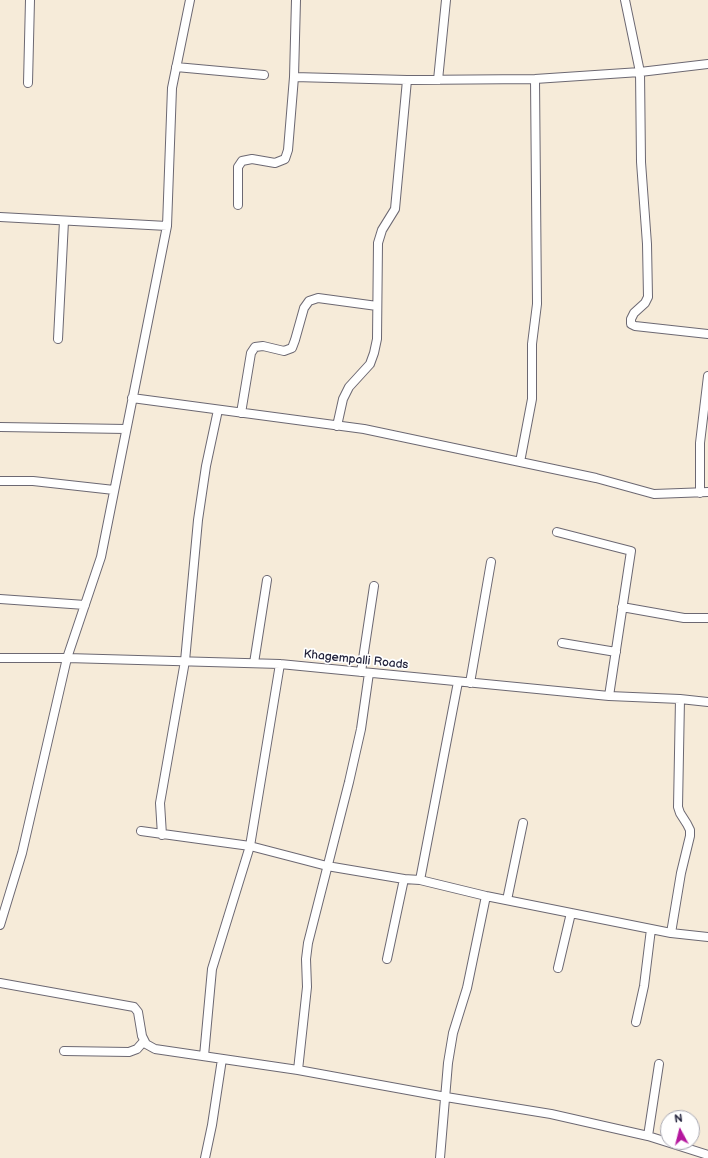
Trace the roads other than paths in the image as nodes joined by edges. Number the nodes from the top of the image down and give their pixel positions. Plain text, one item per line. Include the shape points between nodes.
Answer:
1 (30, 0) edge
2 (190, 0) edge
3 (296, 0) edge
4 (446, 0) edge
5 (625, 0) edge
6 (708, 64) edge
7 (176, 67) junction
8 (640, 72) junction
9 (264, 75) dead end
10 (294, 77) junction
11 (535, 79) junction
12 (407, 80) junction
13 (438, 80) junction
14 (28, 83) dead end
15 (238, 205) dead end
16 (0, 217) edge
17 (64, 220) junction
18 (167, 226) junction
19 (377, 306) junction
20 (708, 334) edge
21 (58, 339) dead end
22 (708, 376) edge
23 (132, 398) junction
24 (218, 410) junction
25 (242, 413) junction
26 (337, 426) junction
27 (0, 427) edge
28 (126, 429) junction
29 (520, 462) junction
30 (0, 481) edge
31 (114, 490) junction
32 (704, 493) edge
33 (557, 532) dead end
34 (491, 562) dead end
35 (267, 580) dead end
36 (374, 586) dead end
37 (0, 599) edge
38 (85, 605) junction
39 (622, 607) junction
40 (708, 618) edge
41 (562, 643) dead end
42 (616, 652) junction
43 (0, 658) edge
44 (67, 658) junction
45 (184, 661) junction
46 (254, 663) junction
47 (280, 664) junction
48 (365, 673) junction
49 (458, 682) junction
50 (470, 683) junction
51 (609, 696) junction
52 (680, 699) junction
53 (708, 702) edge
54 (523, 822) dead end
55 (141, 831) dead end
56 (162, 835) junction
57 (250, 846) junction
58 (327, 866) junction
59 (404, 879) junction
60 (420, 880) junction
61 (486, 896) junction
62 (507, 900) junction
63 (571, 913) junction
64 (0, 925) edge
65 (651, 929) junction
66 (671, 933) junction
67 (708, 937) edge
68 (387, 959) dead end
69 (558, 968) dead end
70 (0, 983) edge
71 (636, 1022) dead end
72 (144, 1041) junction
73 (64, 1051) dead end
74 (204, 1056) junction
75 (222, 1059) junction
76 (659, 1064) dead end
77 (298, 1070) junction
78 (446, 1097) junction
79 (648, 1136) junction
80 (708, 1155) edge
81 (205, 1158) edge
82 (440, 1158) edge

1 - 14 street
2 - 7 street
3 - 10 street
4 - 13 street
5 - 8 street
6 - 8 street
7 - 9 street
7 - 18 street via 172,88
8 - 11 street
8 - 20 street via 641,162 648,297 634,313 631,324
10 - 12 street
10 - 15 street via 288,150 285,159 275,163 252,159 242,161 238,167
11 - 13 street
11 - 29 street via 537,304 532,344 532,398
12 - 13 street
12 - 19 street via 395,209 382,230 378,243
16 - 17 street
17 - 18 street
17 - 21 street
18 - 23 street
19 - 25 street via 318,298 309,301 304,308 292,348 284,351 262,346 255,347 251,352
19 - 26 street via 377,339 374,353 370,364 349,387 343,399
22 - 32 street via 701,436
23 - 24 street
23 - 28 street
24 - 25 street
24 - 45 street via 198,520
25 - 26 street
26 - 29 street
27 - 28 street
28 - 31 street
29 - 32 street via 596,478 654,494
30 - 31 street via 33,481
31 - 38 street via 101,557
33 - 39 street via 631,551
34 - 50 street
35 - 46 street
36 - 48 street
37 - 38 street
38 - 44 street
39 - 40 street via 684,618
39 - 42 street
41 - 42 street
42 - 51 street
43 - 44 street, Khagempalli Roads
44 - 45 street, Khagempalli Roads
44 - 64 street via 22,853
45 - 46 street, Khagempalli Roads
45 - 56 street via 160,803
46 - 47 street, Khagempalli Roads
47 - 48 street, Khagempalli Roads
47 - 57 street
48 - 49 street, Khagempalli Roads
48 - 58 street via 361,729
49 - 50 street, Khagempalli Roads
49 - 60 street
50 - 51 street, Khagempalli Roads
51 - 52 street, Khagempalli Roads
52 - 53 street, Khagempalli Roads
52 - 66 street via 678,807 690,830 690,836
54 - 62 street
55 - 56 street
56 - 57 street
57 - 58 street
57 - 74 street via 212,969
58 - 59 street
58 - 77 street via 306,951 307,986
59 - 60 street
59 - 68 street
60 - 61 street
61 - 62 street
61 - 78 street via 468,988 453,1033
62 - 63 street
63 - 65 street
63 - 69 street
65 - 66 street
65 - 71 street via 644,986
66 - 67 street
70 - 72 street via 134,1007 138,1012
72 - 73 street via 137,1049 129,1052
72 - 74 street via 155,1048
74 - 75 street
75 - 77 street
75 - 81 street
76 - 79 street
77 - 78 street
78 - 79 street via 551,1114
78 - 82 street
79 - 80 street

